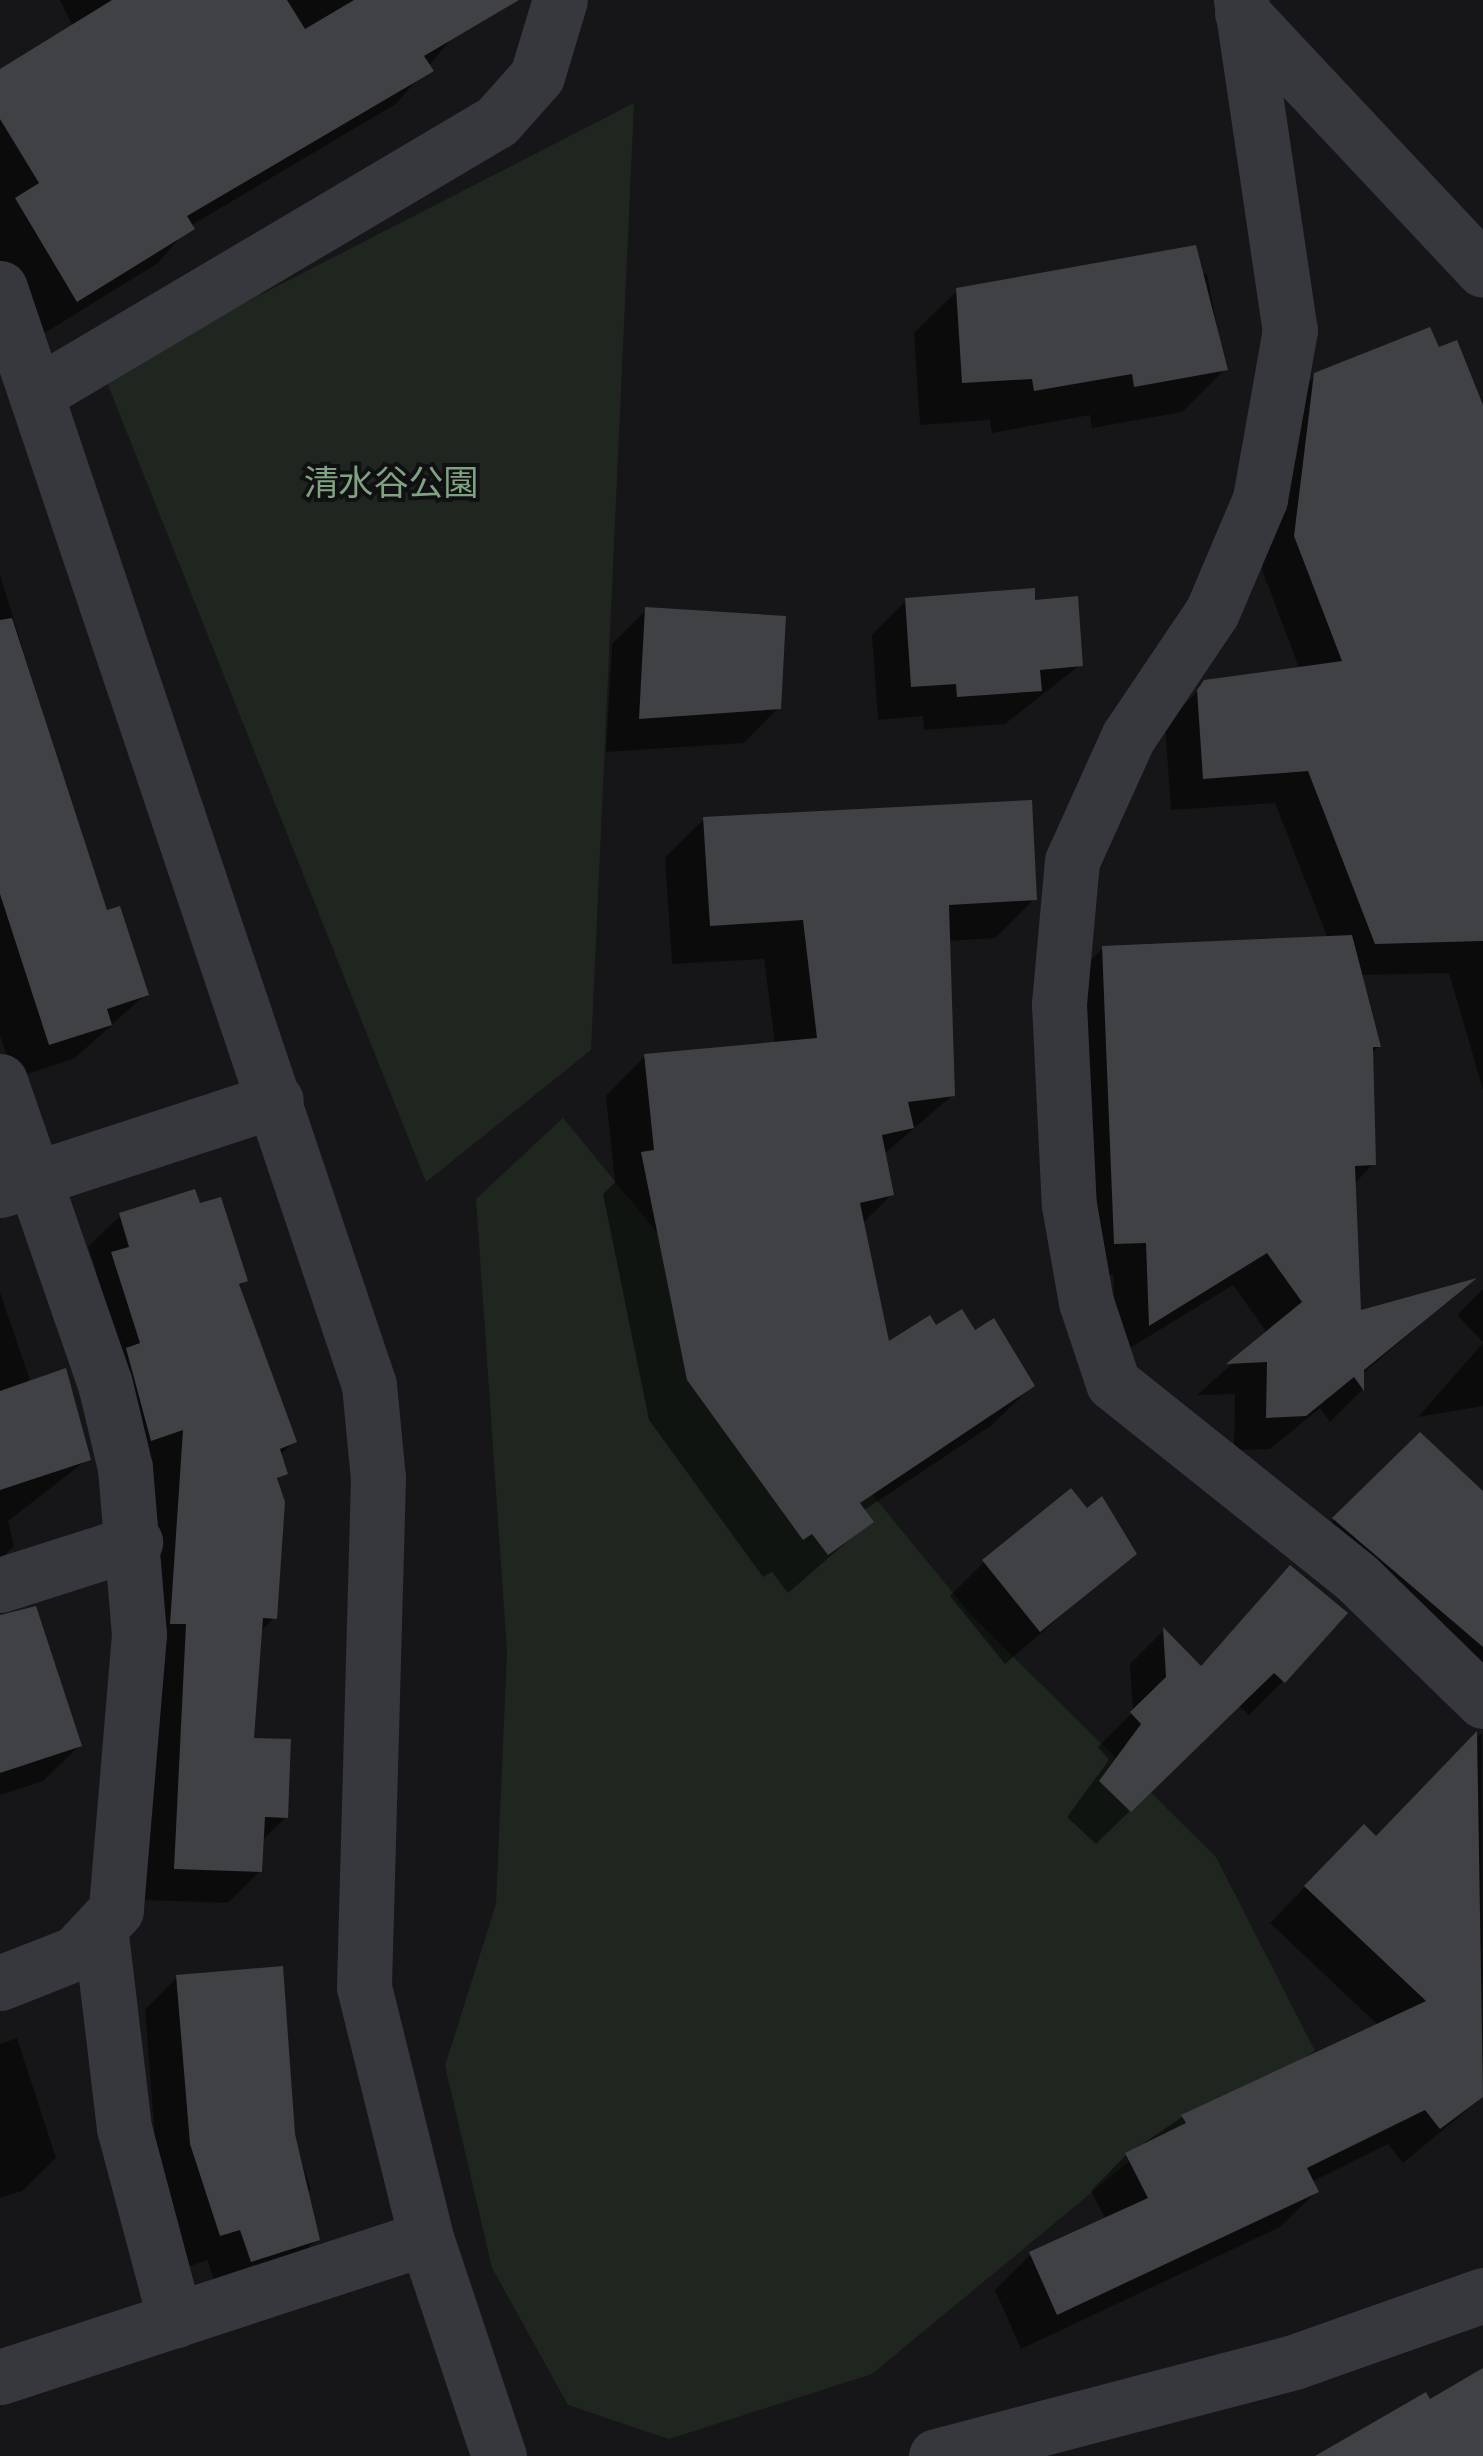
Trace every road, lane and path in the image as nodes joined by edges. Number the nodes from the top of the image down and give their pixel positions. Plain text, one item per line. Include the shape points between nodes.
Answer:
1 (560, 0) edge
2 (1241, 6) edge
3 (1483, 270) edge
4 (0, 288) edge
5 (39, 392) junction
6 (0, 1081) edge
7 (276, 1100) junction
8 (17, 1184) edge
9 (135, 1542) junction
10 (0, 1586) edge
11 (1483, 1701) edge
12 (101, 1934) junction
13 (0, 1983) edge
14 (426, 2238) junction
15 (1483, 2295) edge
16 (175, 2320) junction
17 (0, 2377) edge
18 (500, 2456) edge
19 (936, 2456) edge

1 - 5 street via 537,76 497,121
2 - 3 street
2 - 11 street via 1290,330 1260,499 1212,612 1128,738 1072,860 1059,1004 1069,1206 1086,1302 1113,1383 1356,1578
4 - 5 street
5 - 7 street
6 - 8 street
7 - 8 street
7 - 14 street via 369,1385 378,1478 364,1987
8 - 9 street via 105,1384
9 - 10 street
9 - 12 street via 125,1876
12 - 13 street
12 - 16 street via 124,2128
14 - 16 street
14 - 18 street
15 - 19 street via 1294,2362
16 - 17 street

